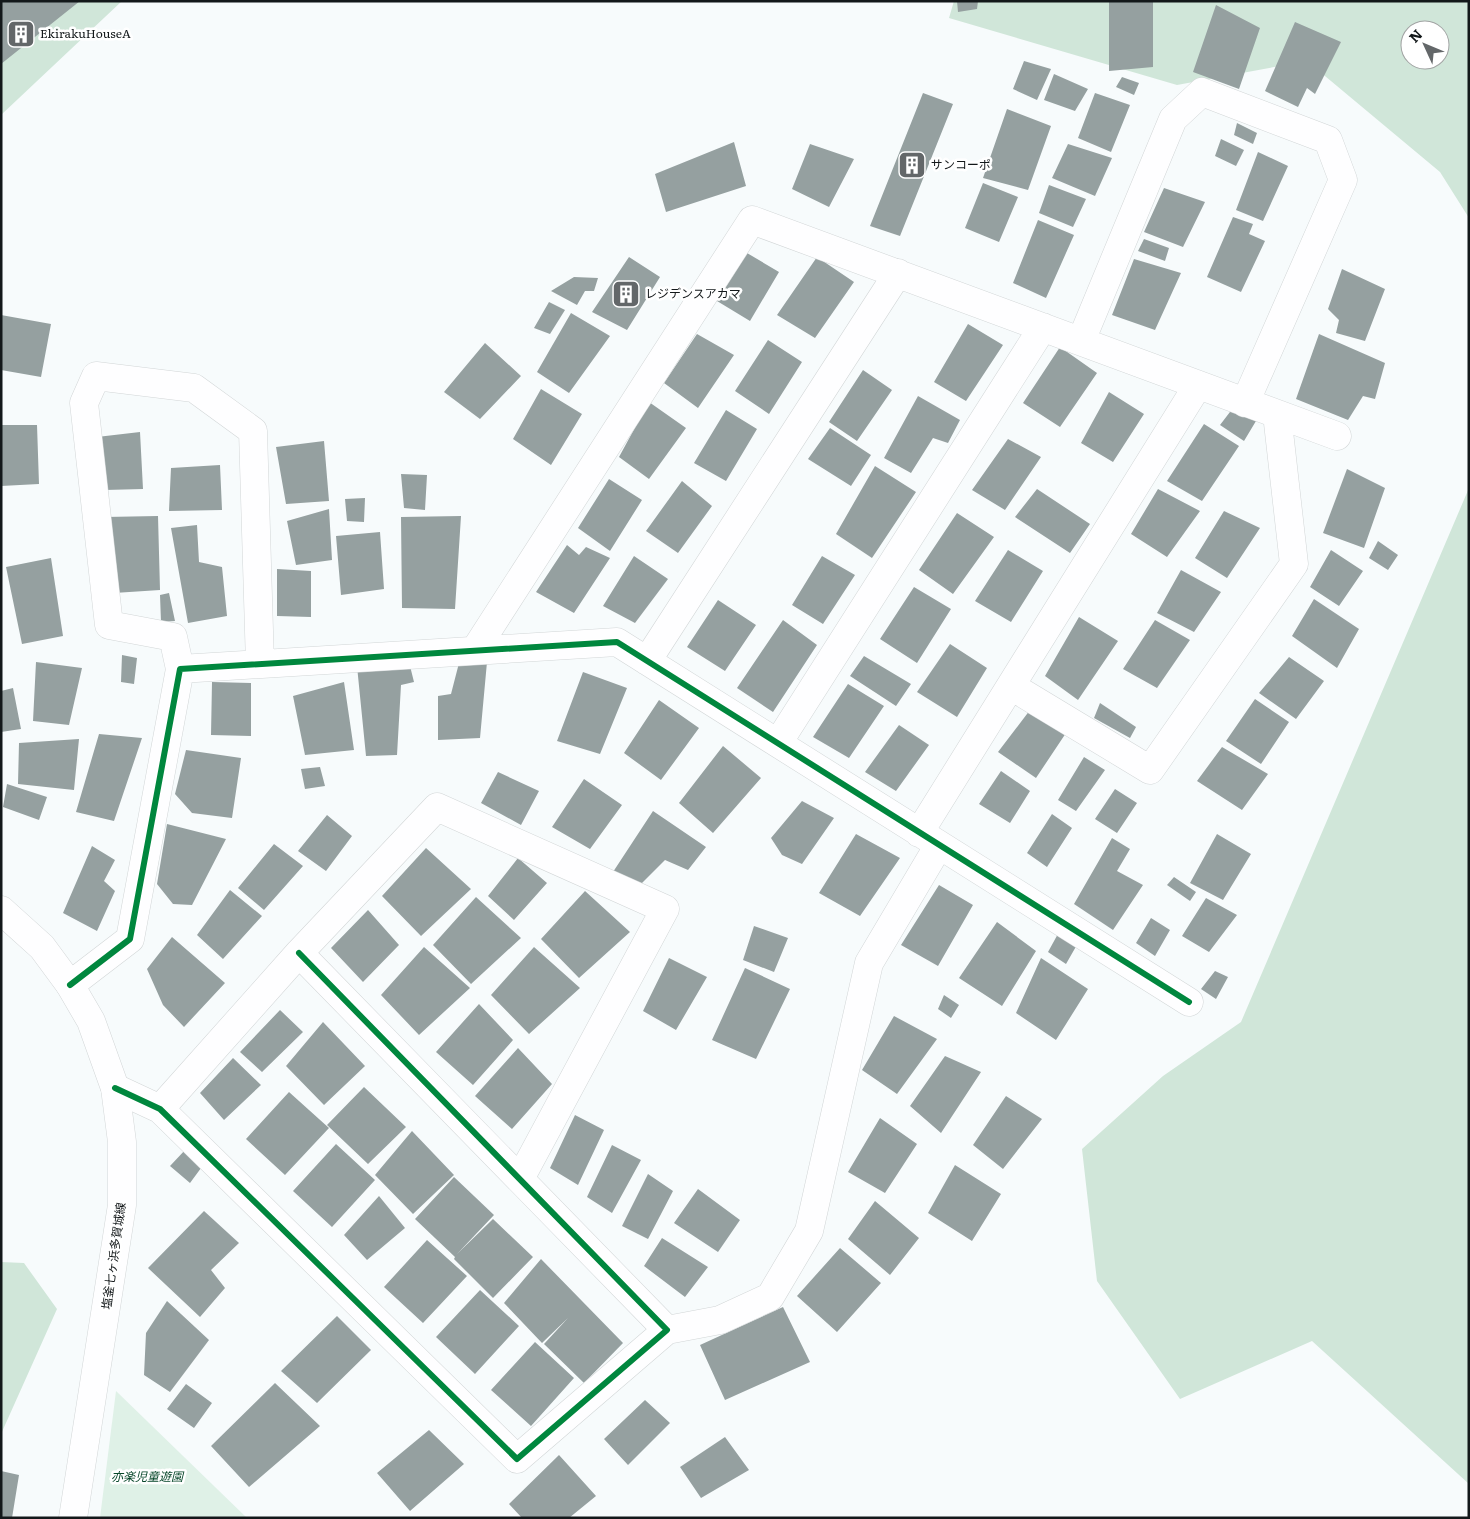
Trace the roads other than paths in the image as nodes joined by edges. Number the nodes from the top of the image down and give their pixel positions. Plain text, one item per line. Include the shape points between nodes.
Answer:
1 (898, 274) junction
2 (1042, 327) junction
3 (1081, 341) junction
4 (1198, 385) junction
5 (1246, 402) junction
6 (1277, 414) junction
7 (1337, 436) dead end
8 (475, 650) junction
9 (647, 661) junction
10 (260, 664) junction
11 (180, 668) junction
12 (1011, 686) junction
13 (778, 743) junction
14 (929, 839) junction
15 (1, 910) edge
16 (299, 953) junction
17 (70, 985) junction
18 (1189, 1002) dead end
19 (115, 1088) junction
20 (160, 1109) junction
21 (520, 1180) junction
22 (667, 1330) junction
23 (73, 1518) edge

1 - 2 street
1 - 8 street via 752,220
1 - 9 street
2 - 3 street
2 - 13 street
3 - 4 street
3 - 5 street via 1173,119 1202,92 1328,140 1343,180
4 - 5 street
4 - 12 street
5 - 6 street
6 - 7 street
6 - 12 street via 1294,564 1150,770
8 - 9 street via 617,642
8 - 10 street
9 - 13 street
10 - 11 street
10 - 11 street via 253,432 194,388 96,376 84,403 109,625 173,636
11 - 17 street via 130,939
12 - 14 street
13 - 14 street
14 - 18 street
14 - 22 street via 869,963 809,1231 770,1297 720,1320
15 - 17 street, 塩釜七ヶ浜多賀城線 via 42,947
16 - 20 street
16 - 21 street
16 - 21 street via 437,808 665,909
17 - 19 street, 塩釜七ヶ浜多賀城線 via 91,1021
19 - 20 street
19 - 23 street, 塩釜七ヶ浜多賀城線 via 122,1142 122,1205
20 - 22 street via 517,1460
21 - 22 street

